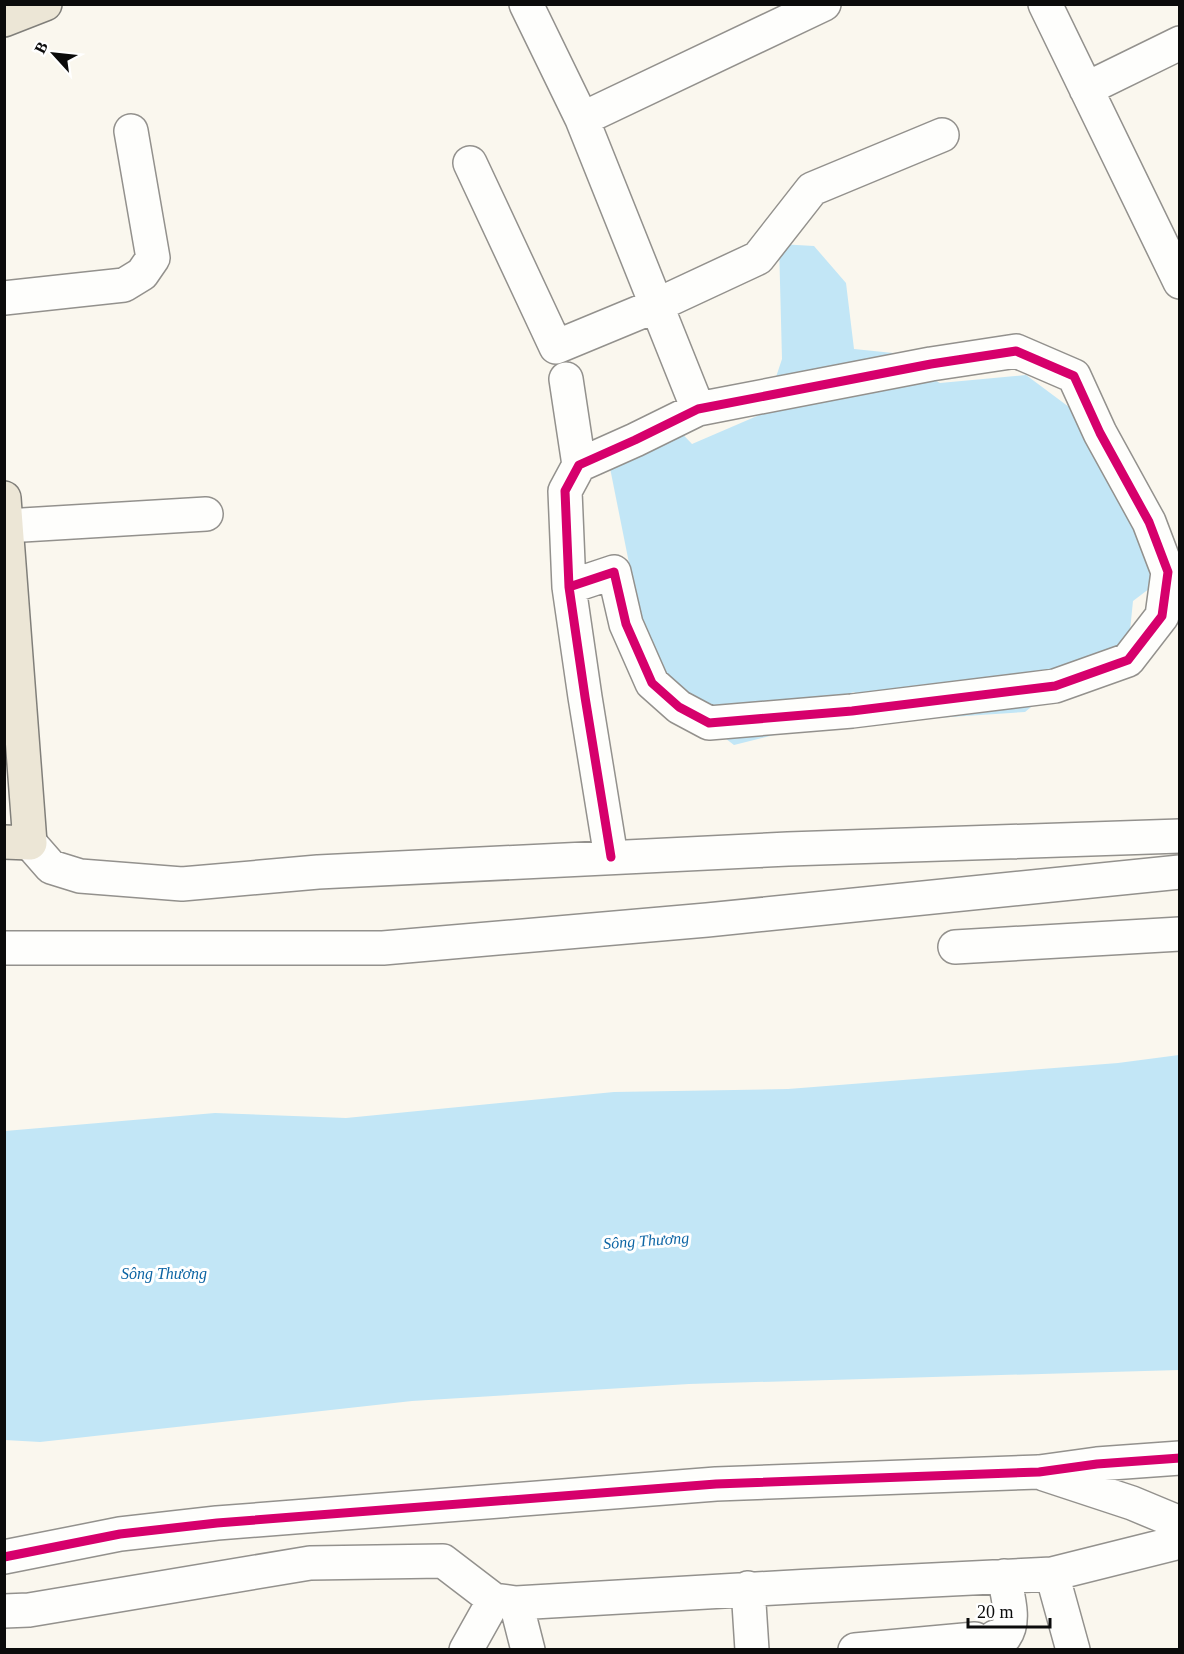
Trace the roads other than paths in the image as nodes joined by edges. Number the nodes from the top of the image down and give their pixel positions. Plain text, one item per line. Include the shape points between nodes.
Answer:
1 (45, 4) edge
2 (526, 4) edge
3 (824, 4) edge
4 (1045, 4) edge
5 (4, 20) edge
6 (1177, 51) edge
7 (1086, 89) junction
8 (582, 119) junction
9 (130, 131) dead end
10 (942, 135) dead end
11 (470, 163) dead end
12 (1179, 282) edge
13 (4, 298) edge
14 (655, 306) junction
15 (566, 379) dead end
16 (698, 409) junction
17 (579, 465) junction
18 (5, 512) edge
19 (207, 514) dead end
20 (569, 586) junction
21 (17, 834) edge
22 (1179, 836) edge
23 (611, 857) junction
24 (1179, 872) edge
25 (1179, 934) edge
26 (956, 947) dead end
27 (4, 948) edge
28 (1179, 1458) edge
29 (1039, 1472) junction
30 (1179, 1523) edge
31 (1179, 1542) edge
32 (4, 1557) edge
33 (1052, 1574) junction
34 (1004, 1576) junction
35 (748, 1588) junction
36 (505, 1602) junction
37 (4, 1611) edge
38 (466, 1650) edge
39 (528, 1650) edge
40 (752, 1650) edge
41 (855, 1650) edge
42 (1074, 1650) edge

1 - 5 main road
2 - 8 street
3 - 8 street
4 - 7 street
6 - 7 street
7 - 12 street
8 - 14 street
9 - 13 street via 153,258 142,274 123,285
10 - 14 street via 812,189 758,258
11 - 14 street via 556,347
14 - 16 street
15 - 17 street
16 - 17 street
16 - 20 street via 1016,351 1074,376 1100,434 1149,522 1168,572 1162,616 1128,660 1055,686 852,711 709,723 679,707 652,683 626,624 614,572
17 - 20 street via 565,491
18 - 19 street
18 - 21 main road
20 - 23 street
21 - 23 street via 51,867 80,876 182,884 318,872
22 - 23 street
24 - 27 street via 706,921 383,948
25 - 26 street
28 - 29 street
29 - 30 street
29 - 32 street via 716,1484 240,1521 120,1534
31 - 33 street
33 - 34 street
33 - 42 street
34 - 35 street
34 - 41 street via 1010,1617 1010,1630 1005,1636
35 - 36 street
35 - 40 street
36 - 37 street via 443,1561 310,1563
36 - 38 street
36 - 39 street

